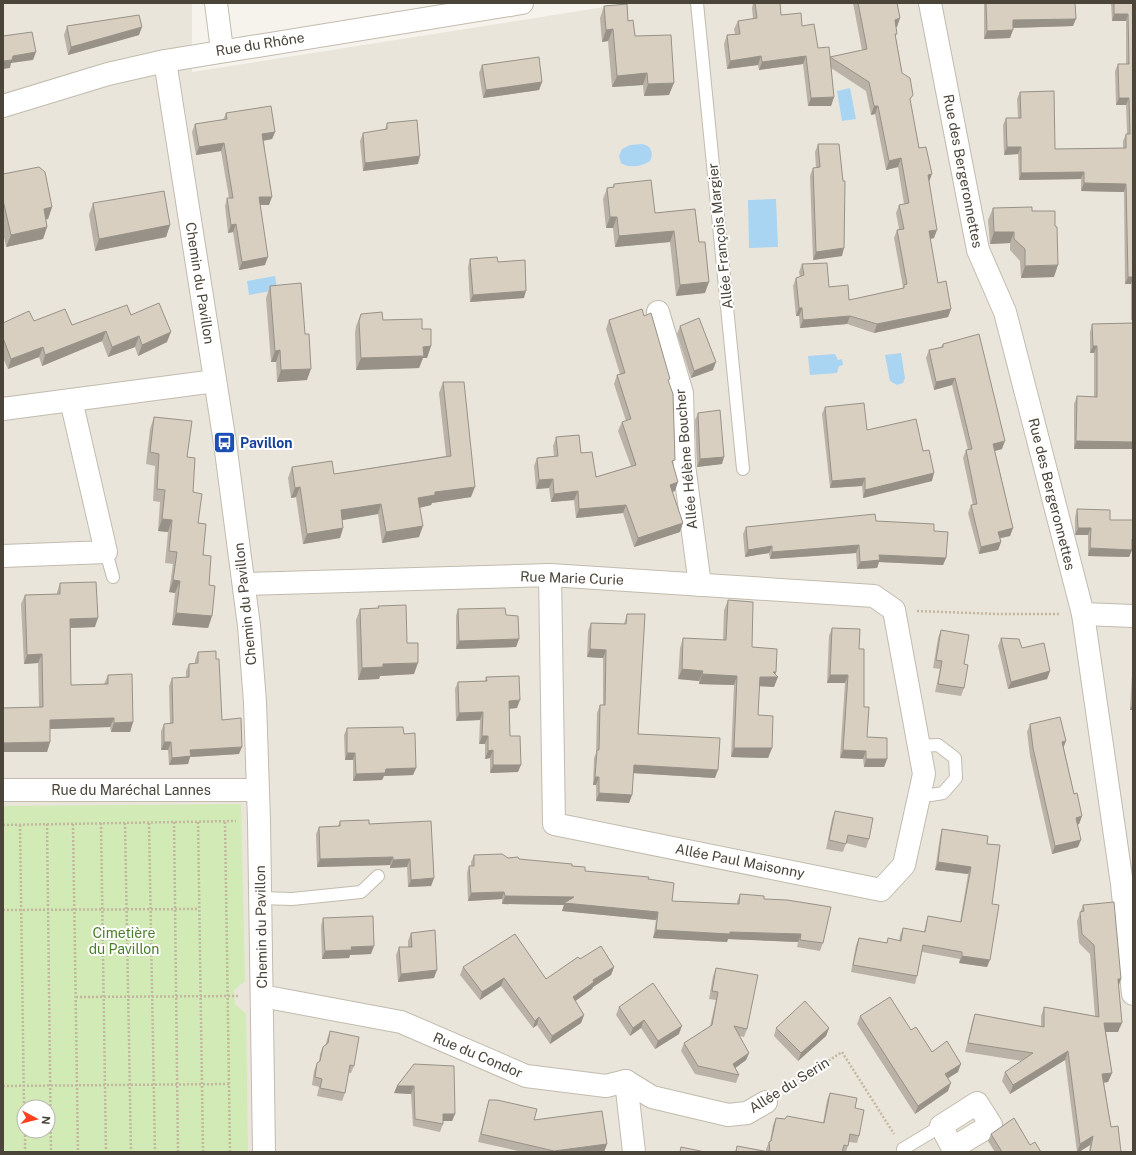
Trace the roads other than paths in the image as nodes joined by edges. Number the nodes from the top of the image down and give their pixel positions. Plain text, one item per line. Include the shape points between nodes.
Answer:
1 (216, 3) edge
2 (522, 3) edge
3 (697, 3) edge
4 (930, 3) edge
5 (222, 50) junction
6 (164, 61) junction
7 (3, 106) edge
8 (658, 312) dead end
9 (215, 381) junction
10 (71, 400) junction
11 (3, 409) edge
12 (743, 469) dead end
13 (106, 552) junction
14 (3, 556) edge
15 (550, 575) junction
16 (112, 576) dead end
17 (245, 584) junction
18 (700, 585) junction
19 (894, 610) joint
20 (1082, 614) junction
21 (1133, 616) edge
22 (919, 746) junction
23 (3, 790) edge
24 (258, 790) junction
25 (919, 797) junction
26 (378, 876) dead end
27 (1127, 885) edge
28 (260, 898) junction
29 (1133, 994) edge
30 (262, 996) junction
31 (626, 1081) junction
32 (766, 1102) road end
33 (941, 1126) junction
34 (903, 1149) road end
35 (954, 1150) edge
36 (264, 1152) edge
37 (634, 1152) edge

1 - 5 street
2 - 5 street, Rue du Rhône
3 - 12 lane, Allée François Margier
4 - 20 street, Rue des Bergeronnettes via 978,250 1004,312
5 - 6 street, Rue du Rhône
6 - 7 street, Rue du Rhône via 108,74
6 - 9 street, Chemin du Pavillon
8 - 18 street, Allée Hélène Boucher via 682,393 684,465
9 - 10 street
9 - 17 street, Chemin du Pavillon
10 - 11 street
10 - 13 street
13 - 14 street
13 - 16 lane
15 - 17 street, Rue Marie Curie
15 - 18 street, Rue Marie Curie
15 - 25 street, Allée Paul Maisonny via 554,824 881,890 904,865
17 - 24 street, Chemin du Pavillon via 255,702
18 - 19 street, Rue Marie Curie via 874,596
19 - 22 street, Allée Paul Maisonny
20 - 21 street
20 - 27 street, Rue des Bergeronnettes
22 - 25 street, Allée Paul Maisonny via 924,774
22 - 25 lane via 938,745 955,758 956,778 943,793
23 - 24 street, Rue du Maréchal Lannes
24 - 28 street, Chemin du Pavillon
26 - 28 lane via 361,892 292,899
27 - 29 street, Rue des Bergeronnettes
28 - 30 street, Chemin du Pavillon
30 - 31 street, Rue du Condor via 401,1022 526,1076 606,1086
30 - 36 street, Chemin du Pavillon
31 - 32 street, Allée du Serin via 652,1097 728,1115 747,1113
31 - 37 street
33 - 34 lane
33 - 35 street
33 - 35 street via 977,1103 991,1125

